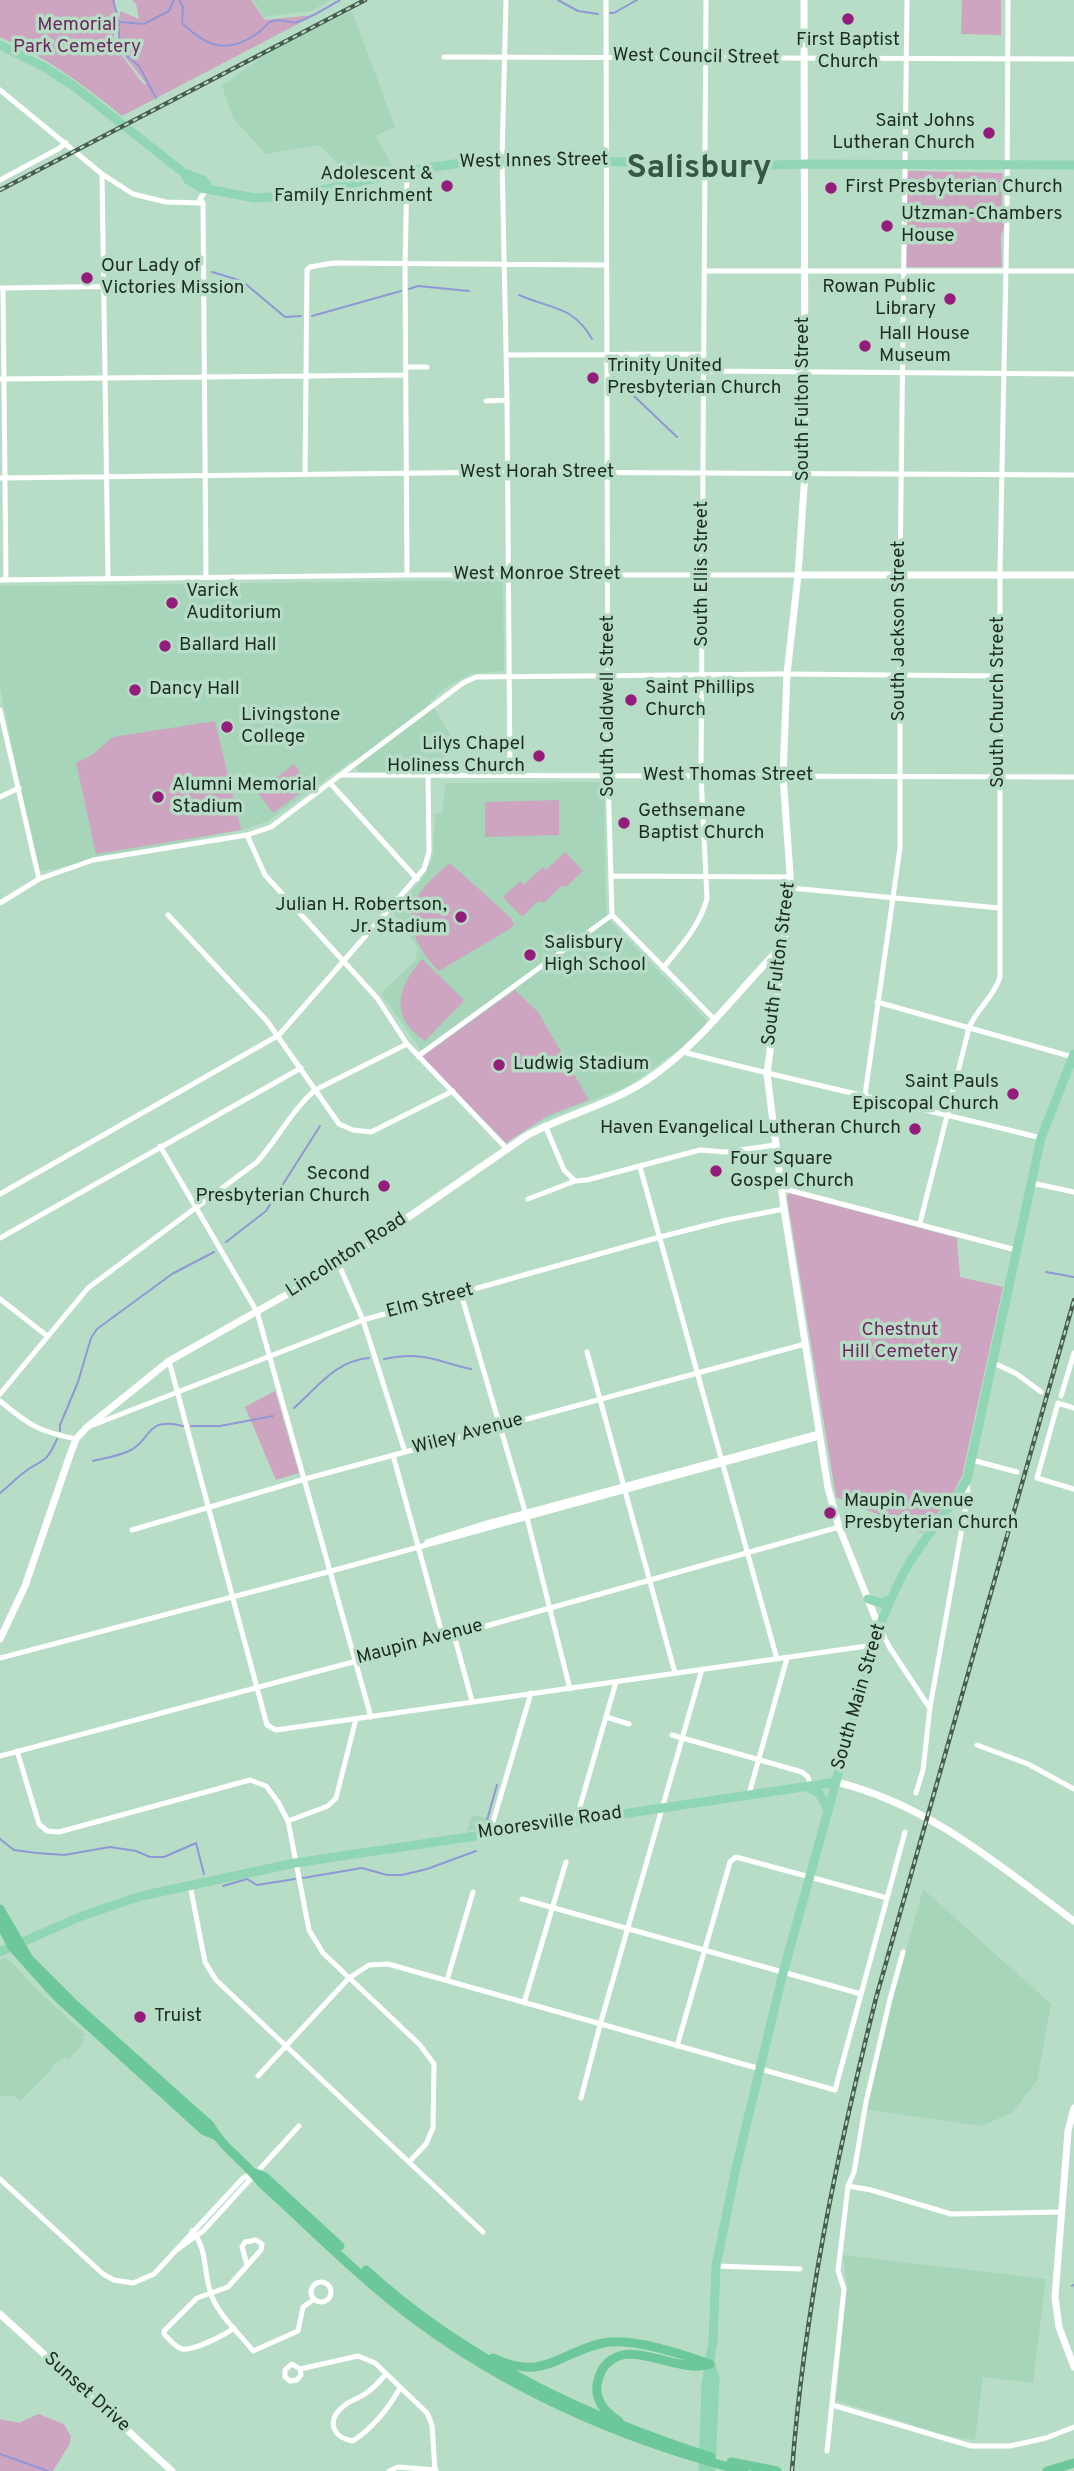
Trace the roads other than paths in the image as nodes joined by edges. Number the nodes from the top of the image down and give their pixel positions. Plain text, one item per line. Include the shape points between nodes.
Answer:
1 (506, 0) edge
2 (606, 0) edge
3 (706, 0) edge
4 (804, 0) edge
5 (907, 0) edge
6 (1008, 0) edge
7 (0, 45) edge
8 (505, 56) junction
9 (444, 57) dead end
10 (606, 57) junction
11 (804, 58) junction
12 (907, 58) junction
13 (1006, 58) junction
14 (1074, 58) edge
15 (706, 59) junction
16 (0, 90) edge
17 (66, 143) junction
18 (502, 159) junction
19 (606, 161) junction
20 (806, 163) junction
21 (1007, 164) junction
22 (905, 165) junction
23 (1074, 165) edge
24 (705, 167) junction
25 (407, 171) junction
26 (102, 174) junction
27 (0, 180) edge
28 (209, 188) junction
29 (203, 203) junction
30 (405, 265) junction
31 (606, 265) junction
32 (504, 266) junction
33 (805, 270) junction
34 (904, 270) junction
35 (704, 271) junction
36 (1005, 271) junction
37 (1074, 271) edge
38 (205, 285) junction
39 (103, 287) junction
40 (1, 288) edge
41 (704, 354) junction
42 (507, 355) junction
43 (607, 355) junction
44 (427, 367) dead end
45 (804, 370) junction
46 (406, 371) junction
47 (704, 371) junction
48 (902, 373) junction
49 (1003, 373) junction
50 (1074, 374) edge
51 (307, 376) junction
52 (205, 378) junction
53 (2, 379) edge
54 (105, 379) junction
55 (507, 400) junction
56 (486, 401) dead end
57 (506, 472) junction
58 (609, 472) junction
59 (704, 472) junction
60 (804, 473) junction
61 (406, 474) junction
62 (305, 475) junction
63 (901, 475) junction
64 (1074, 475) edge
65 (205, 476) junction
66 (1002, 476) junction
67 (105, 477) junction
68 (2, 478) edge
69 (508, 574) junction
70 (1000, 574) junction
71 (407, 575) junction
72 (609, 575) junction
73 (704, 575) junction
74 (798, 575) junction
75 (900, 575) junction
76 (1074, 575) edge
77 (107, 577) junction
78 (206, 577) junction
79 (3, 580) edge
80 (787, 674) junction
81 (609, 675) junction
82 (703, 675) junction
83 (508, 676) junction
84 (900, 676) junction
85 (999, 676) junction
86 (0, 710) edge
87 (0, 750) edge
88 (9, 751) junction
89 (340, 775) junction
90 (510, 775) junction
91 (428, 776) junction
92 (701, 776) junction
93 (783, 776) junction
94 (902, 776) junction
95 (999, 776) junction
96 (608, 777) junction
97 (1074, 777) edge
98 (330, 783) junction
99 (19, 788) junction
100 (0, 797) edge
101 (247, 835) junction
102 (611, 876) junction
103 (706, 877) junction
104 (791, 877) junction
105 (39, 879) junction
106 (417, 879) junction
107 (791, 888) junction
108 (894, 896) junction
109 (0, 903) edge
110 (999, 908) junction
111 (168, 915) dead end
112 (612, 915) junction
113 (784, 944) junction
114 (343, 961) junction
115 (663, 968) junction
116 (877, 1002) junction
117 (716, 1020) junction
118 (969, 1027) junction
119 (279, 1035) junction
120 (407, 1044) junction
121 (683, 1052) junction
122 (418, 1056) junction
123 (1073, 1056) edge
124 (301, 1068) junction
125 (767, 1074) junction
126 (315, 1090) junction
127 (453, 1091) junction
128 (865, 1095) junction
129 (948, 1114) junction
130 (545, 1125) junction
131 (1041, 1138) junction
132 (775, 1145) junction
133 (160, 1146) junction
134 (506, 1148) junction
135 (640, 1167) junction
136 (575, 1181) junction
137 (1032, 1183) junction
138 (781, 1188) junction
139 (1074, 1192) edge
140 (0, 1194) edge
141 (528, 1199) dead end
142 (197, 1207) junction
143 (783, 1209) junction
144 (920, 1223) junction
145 (660, 1237) junction
146 (0, 1238) edge
147 (1016, 1250) junction
148 (339, 1265) junction
149 (461, 1294) junction
150 (0, 1299) edge
151 (257, 1312) junction
152 (363, 1320) junction
153 (47, 1335) junction
154 (805, 1344) junction
155 (587, 1352) dead end
156 (1074, 1353) edge
157 (269, 1357) junction
158 (169, 1361) junction
159 (992, 1362) junction
160 (697, 1372) junction
161 (1041, 1392) dead end
162 (0, 1394) edge
163 (179, 1394) junction
164 (1061, 1396) dead end
165 (599, 1399) junction
166 (0, 1401) edge
167 (1074, 1408) edge
168 (501, 1425) junction
169 (86, 1428) junction
170 (819, 1435) junction
171 (76, 1439) junction
172 (405, 1452) junction
173 (393, 1455) junction
174 (972, 1460) junction
175 (722, 1462) junction
176 (1017, 1472) dead end
177 (305, 1479) junction
178 (967, 1480) junction
179 (625, 1488) junction
180 (1074, 1489) edge
181 (207, 1506) junction
182 (526, 1515) junction
183 (839, 1528) junction
184 (132, 1530) dead end
185 (418, 1547) junction
186 (747, 1554) junction
187 (330, 1571) junction
188 (650, 1581) junction
189 (234, 1596) junction
190 (868, 1599) junction
191 (891, 1599) junction
192 (551, 1608) junction
193 (879, 1627) junction
194 (454, 1635) junction
195 (443, 1637) junction
196 (0, 1639) edge
197 (874, 1645) junction
198 (0, 1658) edge
199 (787, 1658) junction
200 (777, 1659) junction
201 (356, 1660) junction
202 (702, 1670) junction
203 (675, 1674) junction
204 (616, 1682) junction
205 (257, 1687) junction
206 (570, 1689) junction
207 (531, 1693) junction
208 (472, 1701) junction
209 (930, 1707) junction
210 (371, 1717) junction
211 (606, 1717) junction
212 (356, 1719) junction
213 (629, 1724) dead end
214 (672, 1735) dead end
215 (682, 1738) junction
216 (977, 1745) dead end
217 (17, 1751) junction
218 (0, 1756) edge
219 (758, 1759) junction
220 (1074, 1777) edge
221 (836, 1782) junction
222 (808, 1785) junction
223 (1071, 1787) edge
224 (916, 1793) dead end
225 (749, 1794) junction
226 (662, 1807) junction
227 (828, 1810) junction
228 (576, 1820) junction
229 (288, 1821) junction
230 (490, 1832) junction
231 (905, 1832) dead end
232 (566, 1862) dead end
233 (295, 1863) junction
234 (808, 1877) junction
235 (190, 1885) junction
236 (473, 1892) dead end
237 (887, 1898) junction
238 (522, 1899) dead end
239 (552, 1908) junction
240 (0, 1909) edge
241 (1074, 1921) edge
242 (0, 1923) edge
243 (628, 1930) junction
244 (16, 1945) junction
245 (704, 1951) junction
246 (0, 1952) edge
247 (903, 1952) dead end
248 (783, 1973) junction
249 (349, 1978) junction
250 (447, 1980) junction
251 (861, 1994) junction
252 (524, 2003) junction
253 (600, 2025) junction
254 (286, 2045) junction
255 (677, 2046) junction
256 (758, 2069) junction
257 (258, 2076) dead end
258 (581, 2098) dead end
259 (1074, 2108) edge
260 (299, 2126) dead end
261 (409, 2162) junction
262 (254, 2173) junction
263 (0, 2179) edge
264 (848, 2186) junction
265 (1061, 2212) junction
266 (483, 2232) dead end
267 (194, 2234) junction
268 (247, 2265) junction
269 (716, 2266) junction
270 (364, 2269) junction
271 (800, 2269) dead end
272 (210, 2293) junction
273 (313, 2300) junction
274 (0, 2314) edge
275 (234, 2328) junction
276 (710, 2364) junction
277 (1074, 2367) edge
278 (300, 2369) dead end
279 (386, 2374) junction
280 (400, 2388) junction
281 (832, 2405) junction
282 (1074, 2427) edge
283 (708, 2437) junction
284 (667, 2446) junction
285 (827, 2451) dead end
286 (1074, 2463) edge
287 (435, 2470) edge
288 (172, 2471) edge
289 (389, 2471) edge
290 (703, 2471) edge
291 (711, 2471) edge
292 (721, 2471) edge
293 (744, 2471) edge
294 (777, 2471) edge
295 (1047, 2471) edge

1 - 8 street
2 - 10 street, South Caldwell Street
3 - 15 street, South Ellis Street
4 - 11 street, South Fulton Street
5 - 12 street, South Jackson Street
6 - 13 street, South Church Street
7 - 28 main road, West Innes Street via 75,87
8 - 9 street, West Council Street
8 - 10 street, West Council Street
8 - 18 street
10 - 15 street, West Council Street
10 - 19 street, South Caldwell Street
11 - 12 street, West Council Street
11 - 15 street, West Council Street
11 - 20 street, South Fulton Street
12 - 13 street, West Council Street
12 - 22 street, South Jackson Street
13 - 14 street, West Council Street
13 - 21 street, South Church Street
15 - 24 street, South Ellis Street
16 - 17 street
17 - 26 street
17 - 27 street
18 - 19 main road, West Innes Street
18 - 25 main road, West Innes Street
18 - 32 street
19 - 24 main road, West Innes Street
19 - 31 street, South Caldwell Street
20 - 22 main road, West Innes Street
20 - 24 main road, West Innes Street
20 - 33 street, South Fulton Street
21 - 22 main road, West Innes Street
21 - 23 main road, West Innes Street
21 - 36 street, South Church Street
22 - 34 street, South Jackson Street
24 - 35 street, South Ellis Street
25 - 28 main road, West Innes Street via 272,198 241,197
25 - 30 street
26 - 29 street via 150,200
26 - 39 street
28 - 29 street via 200,199
29 - 38 street
30 - 32 street
30 - 46 street
30 - 51 street via 333,263 307,270
31 - 32 street
31 - 43 street, South Caldwell Street
32 - 42 street
33 - 34 street
33 - 35 street
33 - 45 street, South Fulton Street
34 - 36 street
34 - 48 street, South Jackson Street
35 - 41 street, South Ellis Street
36 - 37 street
36 - 49 street, South Church Street
38 - 39 street
38 - 52 street
39 - 40 street
39 - 54 street
40 - 53 street
41 - 43 street
41 - 47 street, South Ellis Street
42 - 43 street
42 - 55 street
43 - 58 street, South Caldwell Street
44 - 46 street
45 - 47 street
45 - 48 street
45 - 60 street, South Fulton Street
46 - 51 street
46 - 61 street
47 - 59 street, South Ellis Street
48 - 49 street
48 - 63 street, South Jackson Street
49 - 50 street
49 - 66 street, South Church Street
51 - 52 street
51 - 62 street
52 - 54 street
52 - 65 street
53 - 54 street
53 - 68 street
54 - 67 street
55 - 56 street
55 - 57 street
57 - 58 street, West Horah Street
57 - 61 street, West Horah Street
57 - 69 street
58 - 59 street, West Horah Street
58 - 72 street, South Caldwell Street
59 - 60 street, West Horah Street
59 - 73 street, South Ellis Street
60 - 63 street, West Horah Street
60 - 74 street, South Fulton Street
61 - 62 street, West Horah Street
61 - 71 street
62 - 65 street, West Horah Street
63 - 66 street, West Horah Street
63 - 75 street, South Jackson Street
64 - 66 street, West Horah Street
65 - 67 street, West Horah Street
65 - 78 street
66 - 70 street, South Church Street
67 - 68 street, West Horah Street
67 - 77 street
68 - 79 street
69 - 71 street, West Monroe Street
69 - 72 street, West Monroe Street
69 - 83 street
70 - 75 street, West Monroe Street
70 - 76 street, West Monroe Street
70 - 85 street, South Church Street
71 - 78 street, West Monroe Street
72 - 73 street, West Monroe Street
72 - 81 street, South Caldwell Street
73 - 74 street, West Monroe Street
73 - 82 street, South Ellis Street
74 - 75 street, West Monroe Street
74 - 80 street, South Fulton Street
75 - 84 street, South Jackson Street
77 - 78 street, West Monroe Street
77 - 79 street, West Monroe Street
80 - 82 street
80 - 84 street
80 - 93 street, South Fulton Street
81 - 82 street
81 - 83 street
81 - 96 street, South Caldwell Street
82 - 92 street, South Ellis Street
83 - 89 street via 476,677 463,683
83 - 90 street
84 - 85 street
84 - 94 street, South Jackson Street
85 - 95 street, South Church Street
86 - 88 street
87 - 88 street
88 - 99 street
89 - 91 street, West Thomas Street
89 - 98 street
90 - 91 street, West Thomas Street
90 - 96 street, West Thomas Street
91 - 106 street via 429,858
92 - 93 street, West Thomas Street
92 - 96 street, West Thomas Street
92 - 103 street, South Ellis Street
93 - 94 street, West Thomas Street
93 - 104 street, South Fulton Street
94 - 95 street, West Thomas Street
94 - 108 street, South Jackson Street
95 - 97 street, West Thomas Street
95 - 110 street, South Church Street
96 - 102 street, South Caldwell Street
98 - 101 street via 271,827
98 - 106 street
99 - 100 street
99 - 105 street
101 - 105 street via 93,860
101 - 114 street via 265,875
102 - 103 street
102 - 112 street, South Caldwell Street
103 - 104 street
103 - 115 street, South Ellis Street via 702,915
104 - 107 street, South Fulton Street
105 - 109 street
106 - 114 street
107 - 108 street
107 - 113 street, South Fulton Street
108 - 110 street
108 - 116 street, South Jackson Street
110 - 118 street, South Church Street via 1000,977
111 - 119 street
112 - 115 street
112 - 122 street
113 - 117 street, Lincolnton Road
113 - 125 street, South Fulton Street
114 - 119 street
114 - 120 street via 377,998
115 - 117 street
116 - 118 street
116 - 128 street, South Jackson Street
117 - 121 street, Lincolnton Road
118 - 123 street
118 - 129 street, South Church Street
119 - 124 street
119 - 140 street
120 - 122 street
120 - 126 street
121 - 125 street
121 - 130 street, Lincolnton Road via 628,1091
122 - 127 street
123 - 131 main road, South Main Street
124 - 126 street
124 - 133 street
125 - 128 street
125 - 132 street, South Fulton Street
126 - 127 street via 339,1124 371,1132
126 - 142 street via 296,1107 257,1162
127 - 134 street
128 - 129 street
129 - 131 street
129 - 144 street, South Church Street
130 - 134 street, Lincolnton Road
130 - 136 street via 564,1170
131 - 137 main road, South Main Street
132 - 135 street via 726,1152 700,1150
132 - 138 street, South Fulton Street
133 - 142 street
133 - 146 street
134 - 148 street, Lincolnton Road
135 - 136 street
135 - 145 street
136 - 141 street
137 - 139 street
137 - 147 main road, South Main Street
138 - 143 street, South Fulton Street
138 - 144 street
142 - 151 street
142 - 153 street via 88,1288
143 - 145 street, Elm Street
143 - 154 street, South Fulton Street
144 - 147 street
145 - 149 street, Elm Street
145 - 160 street
147 - 159 main road, South Main Street
148 - 151 street, Lincolnton Road
148 - 152 street
149 - 152 street, Elm Street
149 - 168 street
150 - 153 street
151 - 157 street
151 - 158 street, Lincolnton Road
152 - 157 street, Elm Street
152 - 172 street
153 - 162 street
154 - 160 street, Wiley Avenue
154 - 170 street, South Fulton Street
155 - 165 street
156 - 164 street
157 - 163 street, Elm Street
157 - 177 street
158 - 163 street
158 - 169 street, Lincolnton Road
159 - 161 street
159 - 174 main road, South Main Street
160 - 165 street, Wiley Avenue
160 - 175 street
163 - 169 street, Elm Street
163 - 181 street
165 - 168 street, Wiley Avenue
165 - 179 street
166 - 171 street via 28,1424
167 - 180 street via 1058,1403 1037,1479
168 - 172 street, Wiley Avenue
168 - 182 street
169 - 171 street, Lincolnton Road
170 - 175 street
170 - 183 street, South Fulton Street
171 - 196 street, Lincolnton Road via 25,1586
172 - 173 street, Wiley Avenue
173 - 177 street, Wiley Avenue
173 - 185 street
174 - 176 street
174 - 178 main road, South Main Street
175 - 179 street
175 - 186 street
177 - 181 street, Wiley Avenue
177 - 187 street
178 - 191 main road, South Main Street via 911,1560
178 - 209 street
179 - 182 street
179 - 188 street
181 - 184 street, Wiley Avenue
181 - 189 street
182 - 185 street
182 - 192 street
183 - 186 street, Maupin Avenue
183 - 190 street, South Fulton Street
185 - 187 street
185 - 195 street
186 - 188 street, Maupin Avenue
186 - 200 street
187 - 189 street
187 - 201 street
188 - 192 street, Maupin Avenue
188 - 203 street
189 - 198 street
189 - 205 street
190 - 191 main road via 880,1603
190 - 193 street, South Fulton Street
191 - 193 main road, South Main Street
192 - 194 street, Maupin Avenue
192 - 206 street
193 - 197 main road, South Main Street
193 - 209 street
194 - 195 street, Maupin Avenue
194 - 208 street
195 - 201 street, Maupin Avenue
197 - 199 street
197 - 221 main road, South Main Street
199 - 200 street
199 - 219 street
200 - 202 street
201 - 205 street, Maupin Avenue
201 - 210 street
202 - 203 street
202 - 215 street
203 - 204 street
204 - 206 street
204 - 211 street
205 - 212 street via 267,1725 276,1730
205 - 217 street, Maupin Avenue
206 - 207 street
207 - 208 street
207 - 230 street
208 - 210 street
209 - 224 street
210 - 212 street
211 - 213 street
211 - 228 street
212 - 229 street via 336,1798 328,1806
214 - 215 street
215 - 219 street
215 - 226 street
216 - 223 street
217 - 218 street, Maupin Avenue
217 - 229 street via 39,1824 47,1831 59,1832 250,1780 265,1786
219 - 222 street via 802,1772
219 - 225 street
220 - 223 street
221 - 222 main road, Mooresville Road
221 - 227 main road, South Main Street
221 - 241 street, Mooresville Road via 920,1813
222 - 225 main road, Mooresville Road
222 - 227 main road via 819,1793
225 - 226 main road, Mooresville Road
226 - 228 main road, Mooresville Road
226 - 243 street
227 - 234 main road, South Main Street
228 - 230 main road, Mooresville Road
229 - 233 street
230 - 233 main road, Mooresville Road
231 - 237 street
232 - 239 street
233 - 235 main road, Mooresville Road
233 - 249 street via 314,1942
234 - 237 street
234 - 245 street via 736,1857 730,1862
234 - 248 main road, South Main Street
235 - 244 main road, Mooresville Road via 96,1911
235 - 254 street via 209,1972
236 - 250 street
237 - 251 street
238 - 239 street
239 - 243 street
239 - 252 street
240 - 244 highway
242 - 244 highway
243 - 245 street
243 - 253 street
244 - 246 main road, Mooresville Road
244 - 262 highway via 57,1997
245 - 248 street
245 - 255 street
247 - 264 street
248 - 251 street
248 - 256 main road, South Main Street
249 - 250 street via 377,1964
249 - 254 street
249 - 261 street via 434,2064 433,2128 426,2144
250 - 252 street
251 - 256 street via 835,2090
252 - 253 street
253 - 255 street
253 - 258 street
254 - 257 street
254 - 261 street
255 - 256 street
256 - 269 main road, South Main Street
259 - 265 street
260 - 262 street
261 - 266 street
262 - 267 street via 243,2178
262 - 270 highway via 265,2177
262 - 284 highway via 381,2292 445,2341 524,2389 589,2421
263 - 267 street via 114,2280 133,2283 147,2279
264 - 265 street via 951,2214
264 - 281 street via 838,2271 844,2289
265 - 277 street via 1055,2297 1059,2328
267 - 272 street via 203,2251
268 - 268 street via 242,2247 256,2241 261,2250
268 - 272 street via 228,2287
269 - 271 street
269 - 276 main road, South Main Street
270 - 276 highway via 488,2356 515,2367 540,2367 617,2342
270 - 284 highway via 441,2330 506,2371
272 - 275 street
272 - 275 street via 197,2298 164,2334 178,2347 188,2349
273 - 273 street via 314,2284 330,2285 329,2301
273 - 275 street via 303,2307 298,2331 253,2351
274 - 288 street, Sunset Drive
276 - 283 main road, South Main Street via 715,2378
276 - 284 highway via 698,2368 632,2353 609,2361 603,2369 596,2392 606,2412
278 - 279 street via 358,2356
279 - 280 street
279 - 280 street via 368,2393 337,2413 335,2432 353,2441 364,2434 381,2418
280 - 287 street via 427,2413
281 - 282 street via 971,2446 1010,2446
281 - 285 street
283 - 290 main road, South Main Street
283 - 291 main road, South Main Street
284 - 292 highway via 684,2459
284 - 293 highway
284 - 294 highway
286 - 295 highway
287 - 289 street via 398,2467

